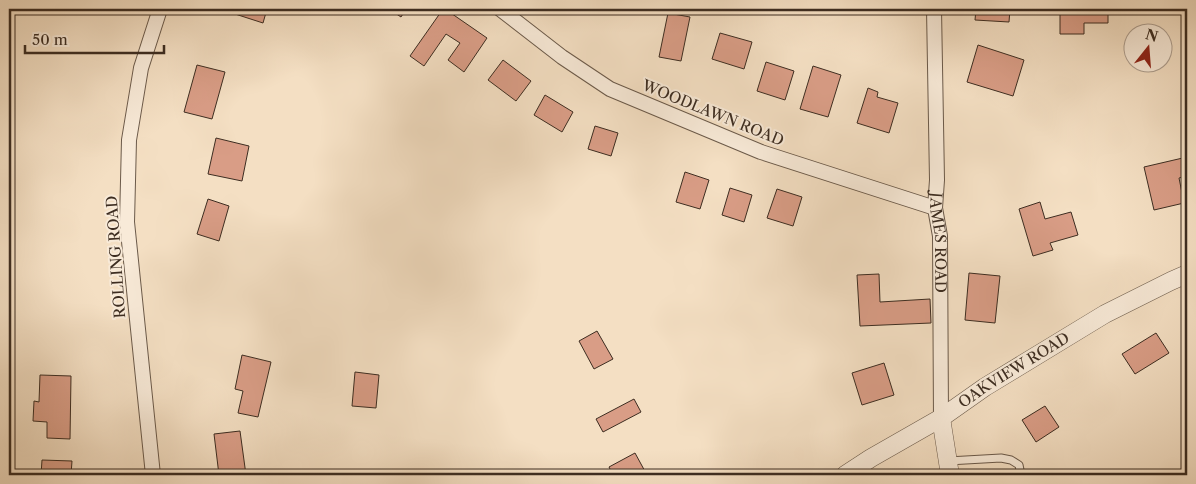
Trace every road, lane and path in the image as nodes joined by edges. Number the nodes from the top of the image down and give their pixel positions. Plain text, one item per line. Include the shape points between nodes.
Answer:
1 (160, 9) edge
2 (500, 9) edge
3 (934, 9) edge
4 (935, 208) junction
5 (1187, 274) edge
6 (940, 418) junction
7 (949, 468) edge
8 (153, 475) edge
9 (845, 475) edge
10 (1021, 475) edge

1 - 8 street, ROLLING ROAD via 141,68 129,140 127,222
2 - 4 street, WOODLAWN ROAD via 610,89 761,152
3 - 4 street, JAMES ROAD
4 - 6 street, JAMES ROAD via 940,236
5 - 6 street, OAKVIEW ROAD via 1105,314
6 - 7 street, JAMES ROAD
6 - 9 street, OAKVIEW ROAD
7 - 10 lane via 1001,458 1018,465

